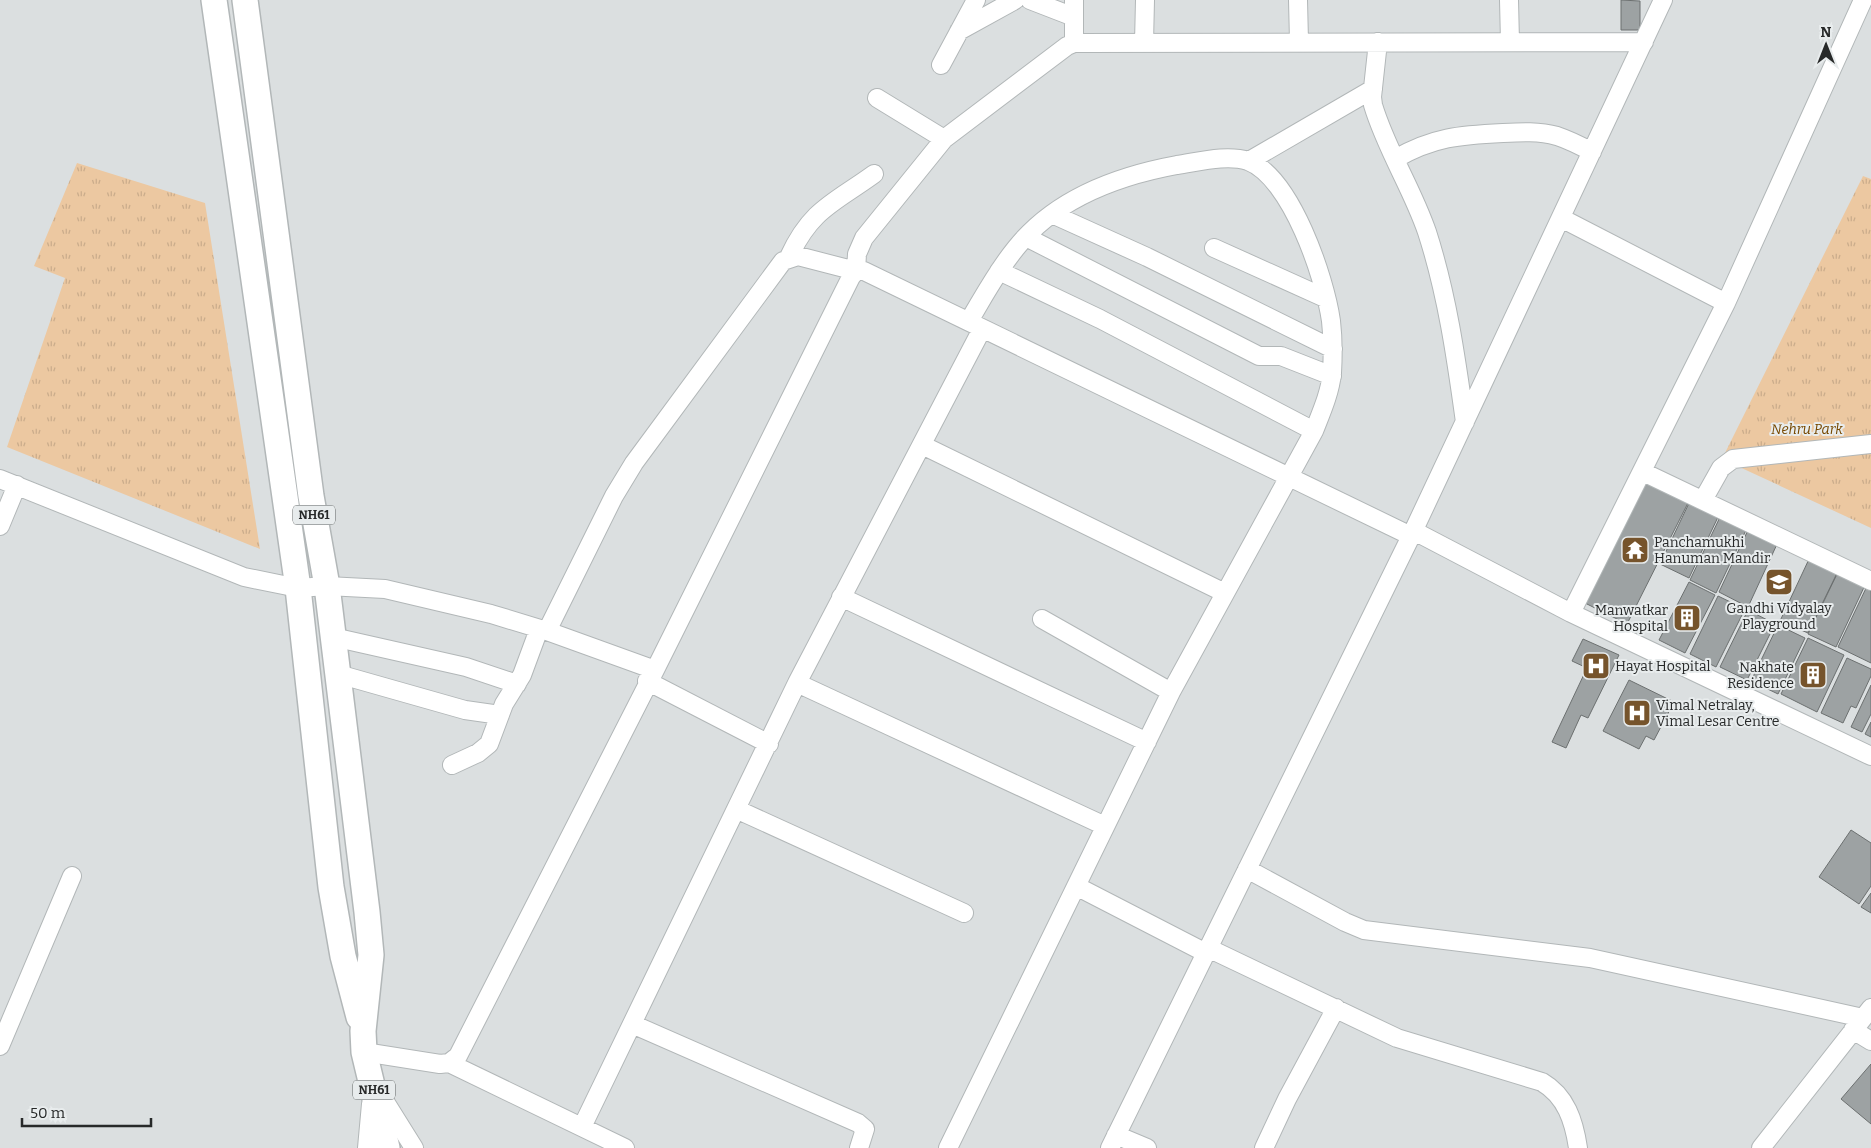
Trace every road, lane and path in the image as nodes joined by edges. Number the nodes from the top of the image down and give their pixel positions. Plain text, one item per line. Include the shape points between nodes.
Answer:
1 (214, 0) edge
2 (245, 0) edge
3 (976, 0) edge
4 (1015, 0) edge
5 (1030, 0) edge
6 (1145, 0) edge
7 (1298, 0) edge
8 (1509, 0) edge
9 (1663, 0) edge
10 (1863, 0) edge
11 (1074, 8) edge
12 (959, 31) junction
13 (1299, 41) junction
14 (1378, 42) junction
15 (1510, 42) junction
16 (1644, 42) junction
17 (1074, 43) junction
18 (1144, 43) junction
19 (941, 65) dead end
20 (1373, 89) junction
21 (877, 98) dead end
22 (944, 139) junction
23 (1592, 152) junction
24 (1396, 160) junction
25 (1249, 162) junction
26 (874, 174) dead end
27 (1052, 214) junction
28 (1561, 218) junction
29 (1026, 237) junction
30 (1214, 248) dead end
31 (789, 257) junction
32 (856, 271) junction
33 (999, 271) junction
34 (1325, 298) junction
35 (1726, 303) junction
36 (976, 325) junction
37 (1333, 349) junction
38 (1332, 376) junction
39 (1465, 422) junction
40 (1314, 431) junction
41 (922, 444) junction
42 (1871, 444) edge
43 (1643, 472) junction
44 (1289, 477) junction
45 (0, 479) edge
46 (18, 486) junction
47 (1703, 500) junction
48 (0, 526) edge
49 (1412, 534) junction
50 (1871, 581) edge
51 (327, 586) junction
52 (298, 588) junction
53 (1225, 592) junction
54 (841, 597) junction
55 (1571, 612) junction
56 (1042, 618) dead end
57 (543, 630) junction
58 (333, 637) junction
59 (338, 674) junction
60 (651, 676) junction
61 (797, 683) junction
62 (517, 684) junction
63 (1171, 692) junction
64 (500, 715) junction
65 (1146, 742) junction
66 (769, 744) junction
67 (1871, 756) edge
68 (452, 765) dead end
69 (738, 810) junction
70 (1106, 826) junction
71 (1247, 869) junction
72 (72, 876) dead end
73 (1076, 886) junction
74 (964, 913) dead end
75 (1207, 950) junction
76 (1336, 1008) junction
77 (1866, 1014) edge
78 (632, 1024) junction
79 (364, 1041) junction
80 (1871, 1041) edge
81 (0, 1046) edge
82 (449, 1063) junction
83 (373, 1083) junction
84 (582, 1127) junction
85 (1113, 1142) edge
86 (367, 1148) edge
87 (387, 1148) edge
88 (414, 1148) edge
89 (625, 1148) edge
90 (859, 1148) edge
91 (948, 1148) edge
92 (1147, 1148) edge
93 (1264, 1148) edge
94 (1578, 1148) edge
95 (1761, 1148) edge

1 - 52 highway, NH61
2 - 51 highway, NH61 via 309,486
3 - 12 street
4 - 12 street
5 - 11 street
6 - 18 street
7 - 13 street
8 - 15 street
9 - 16 street
10 - 35 street
11 - 17 street
12 - 19 street
13 - 14 street
13 - 18 street
14 - 15 street
14 - 20 street
15 - 16 street
16 - 23 street
17 - 18 street
17 - 22 street
20 - 24 street via 1376,115
20 - 25 street
21 - 22 street
22 - 32 street via 864,238 857,254
23 - 24 street via 1570,141 1533,132 1468,134 1425,144
23 - 28 street
24 - 39 street via 1426,230 1440,275
25 - 27 street via 1240,159 1208,160 1160,169 1095,189
25 - 34 street via 1262,169 1282,190 1301,226
26 - 31 street via 831,202 805,227
27 - 29 street
27 - 37 street
28 - 35 street
28 - 39 street
29 - 33 street
29 - 38 street via 1259,356 1281,356
30 - 34 street
31 - 32 street via 798,256
31 - 57 street via 634,463
32 - 36 street via 864,270
32 - 60 street
33 - 36 street
33 - 40 street via 1100,319
34 - 37 street
35 - 43 street
36 - 41 street
36 - 44 street
37 - 38 street
38 - 40 street
39 - 49 street
40 - 44 street
41 - 53 street
41 - 54 street
42 - 47 street via 1732,459 1721,468
43 - 47 street
43 - 55 street
44 - 49 street
44 - 53 street
45 - 46 street
46 - 48 street
46 - 52 street via 244,577
47 - 50 street
49 - 55 street
49 - 71 street
51 - 52 street
51 - 57 street via 385,589
51 - 58 highway, NH61
52 - 79 highway, NH61 via 331,887 342,956
53 - 63 street
54 - 61 street
54 - 65 street
55 - 67 street
56 - 63 street
57 - 60 street
57 - 62 street
58 - 59 highway, NH61
58 - 62 street via 466,667
59 - 64 street via 465,710
59 - 79 highway, NH61 via 371,955
60 - 66 street
60 - 82 street via 458,1056
61 - 66 street
61 - 70 street
62 - 64 street
63 - 65 street
64 - 68 street via 486,748
65 - 70 street
66 - 69 street
69 - 74 street
69 - 78 street
70 - 73 street
71 - 75 street
71 - 77 street via 1364,930 1590,958
72 - 81 street
73 - 75 street
73 - 91 street
75 - 76 street
75 - 85 street
76 - 93 street
76 - 94 street via 1405,1040 1542,1082 1556,1090 1566,1105
77 - 80 street
77 - 95 street
78 - 84 street
78 - 90 street via 858,1123 865,1129
79 - 82 street via 440,1064
79 - 83 highway, NH61
82 - 84 street
83 - 86 street
83 - 87 highway, NH61
83 - 88 street
84 - 89 street
85 - 92 street

